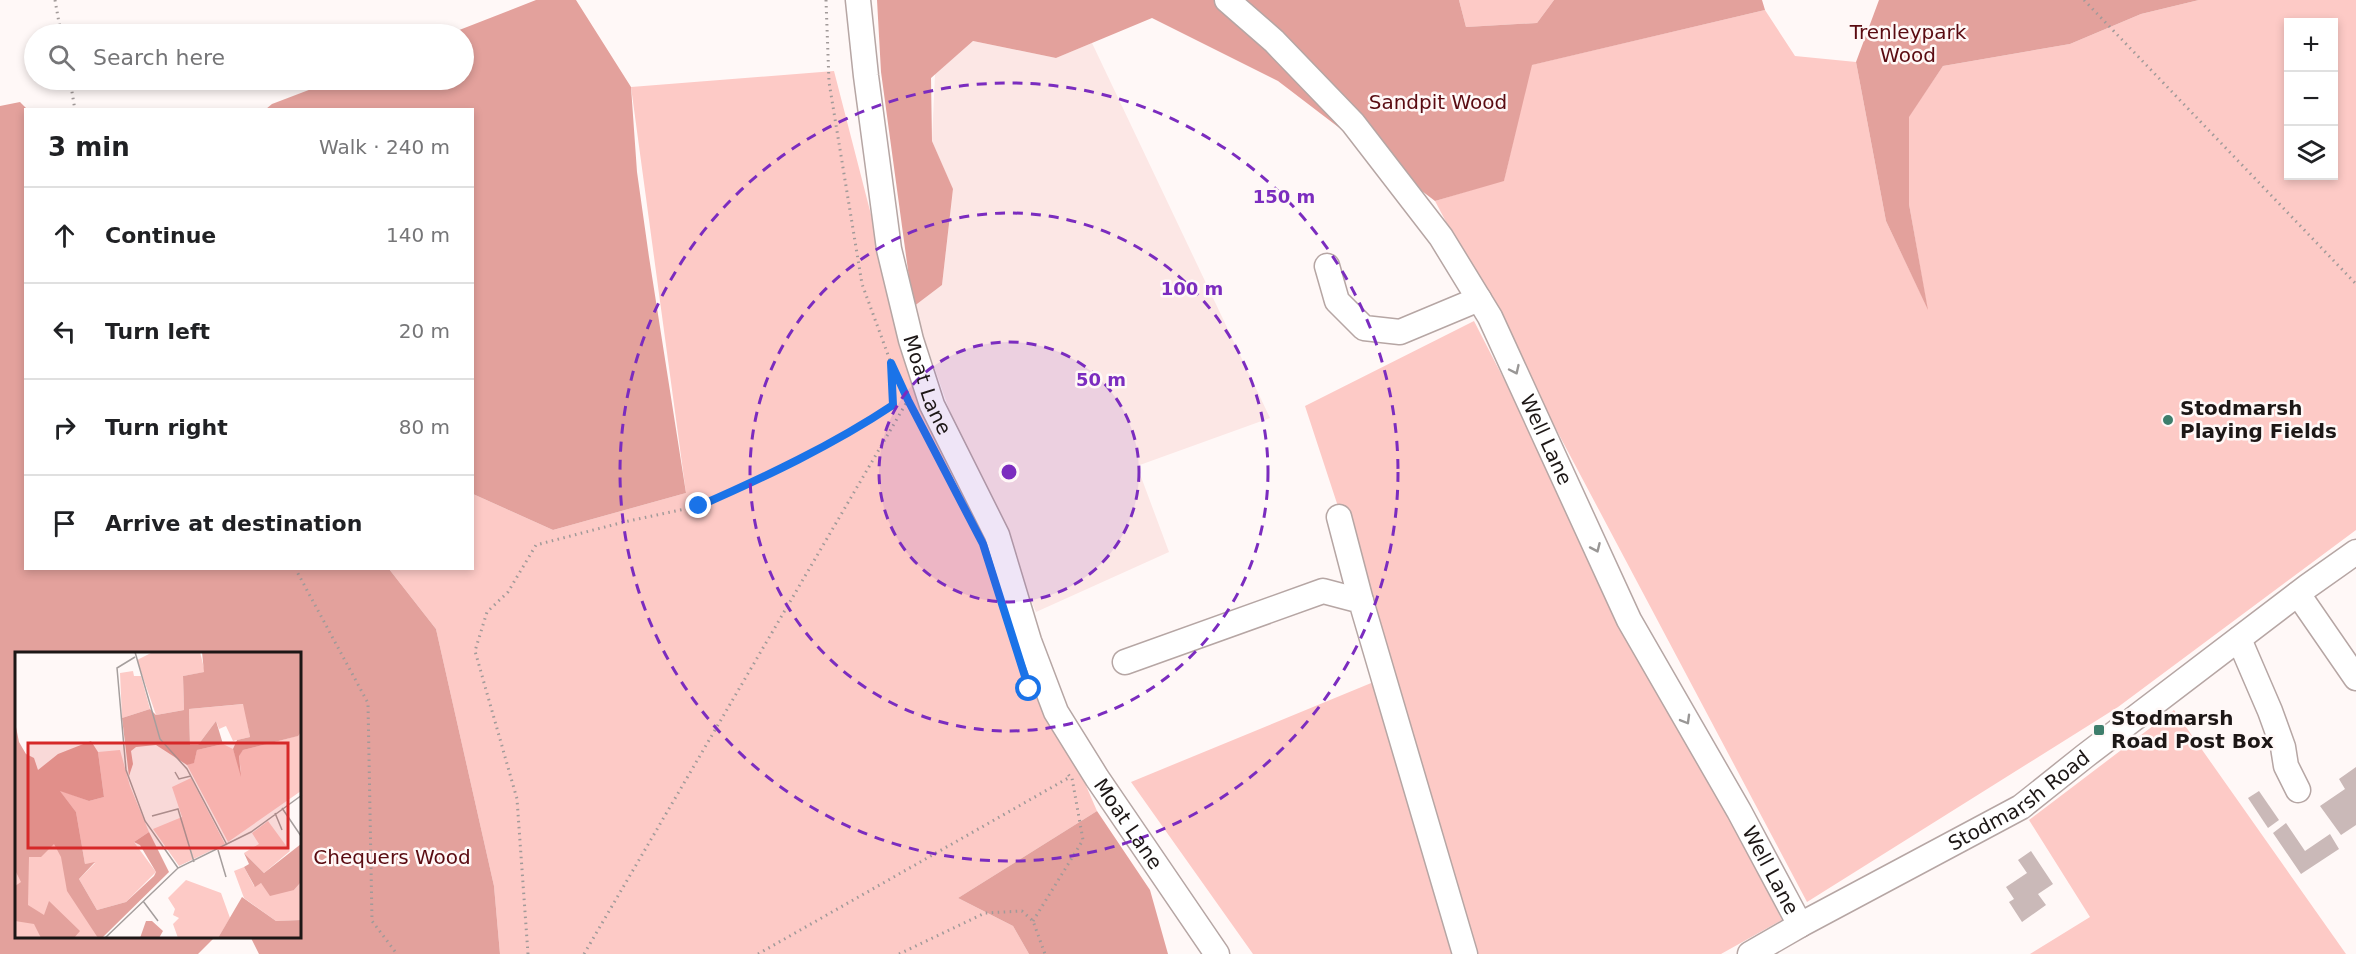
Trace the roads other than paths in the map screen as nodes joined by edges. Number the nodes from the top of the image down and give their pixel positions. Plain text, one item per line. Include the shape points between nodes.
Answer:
1 (858, 0) edge
2 (1227, 0) edge
3 (1327, 266) dead end
4 (1485, 308) junction
5 (1339, 517) dead end
6 (2356, 552) edge
7 (2298, 594) junction
8 (1361, 601) junction
9 (2239, 639) junction
10 (1125, 662) dead end
11 (2356, 678) edge
12 (2298, 790) dead end
13 (1800, 925) junction
14 (1217, 954) edge
15 (1465, 954) edge
16 (1750, 954) edge

1 - 14 street, Moat Lane via 889,249 911,340 933,405 997,535 1029,641 1056,712
2 - 4 street, Well Lane via 1274,41 1353,123 1441,237
3 - 4 street via 1337,301 1364,328 1400,332
4 -> 13 street, Well Lane via 1629,620
5 - 8 street
6 - 7 street, Stodmarsh Road
7 - 9 street, Stodmarsh Road
7 - 11 street
8 - 10 street via 1323,591
8 - 15 street
9 - 12 street
9 - 13 street, Stodmarsh Road via 2021,807
13 - 16 street, Stodmarsh Road

